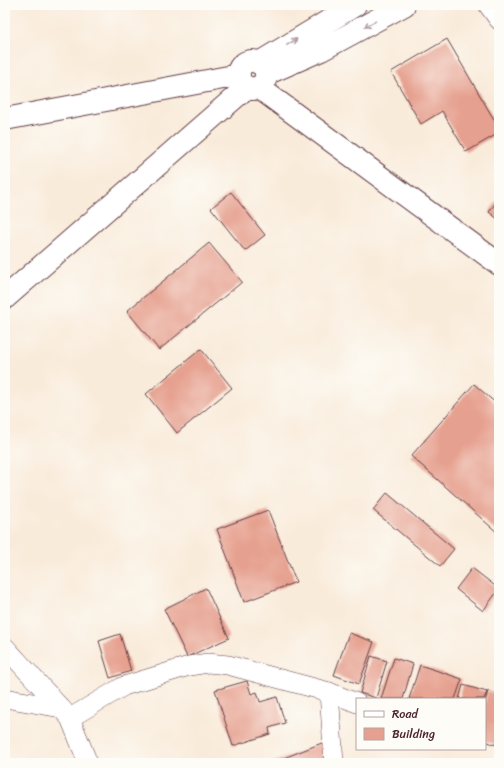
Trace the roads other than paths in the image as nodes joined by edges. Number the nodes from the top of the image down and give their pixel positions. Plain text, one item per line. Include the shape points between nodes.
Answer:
1 (404, 5) edge
2 (488, 5) edge
3 (344, 8) edge
4 (499, 20) edge
5 (256, 78) junction
6 (5, 119) edge
7 (499, 246) edge
8 (499, 264) edge
9 (5, 298) edge
10 (5, 647) edge
11 (329, 692) junction
12 (5, 698) edge
13 (356, 703) edge
14 (65, 713) junction
15 (88, 763) edge
16 (334, 763) edge

1 -> 5 main road via 321,50
2 - 4 street
5 -> 3 main road
5 - 6 main road
5 - 7 main road
5 - 8 main road
5 - 9 main road
10 - 14 street
11 - 13 street
11 - 14 street via 228,665 208,663 189,666 124,686
11 - 16 street
12 - 14 street
14 - 15 street

